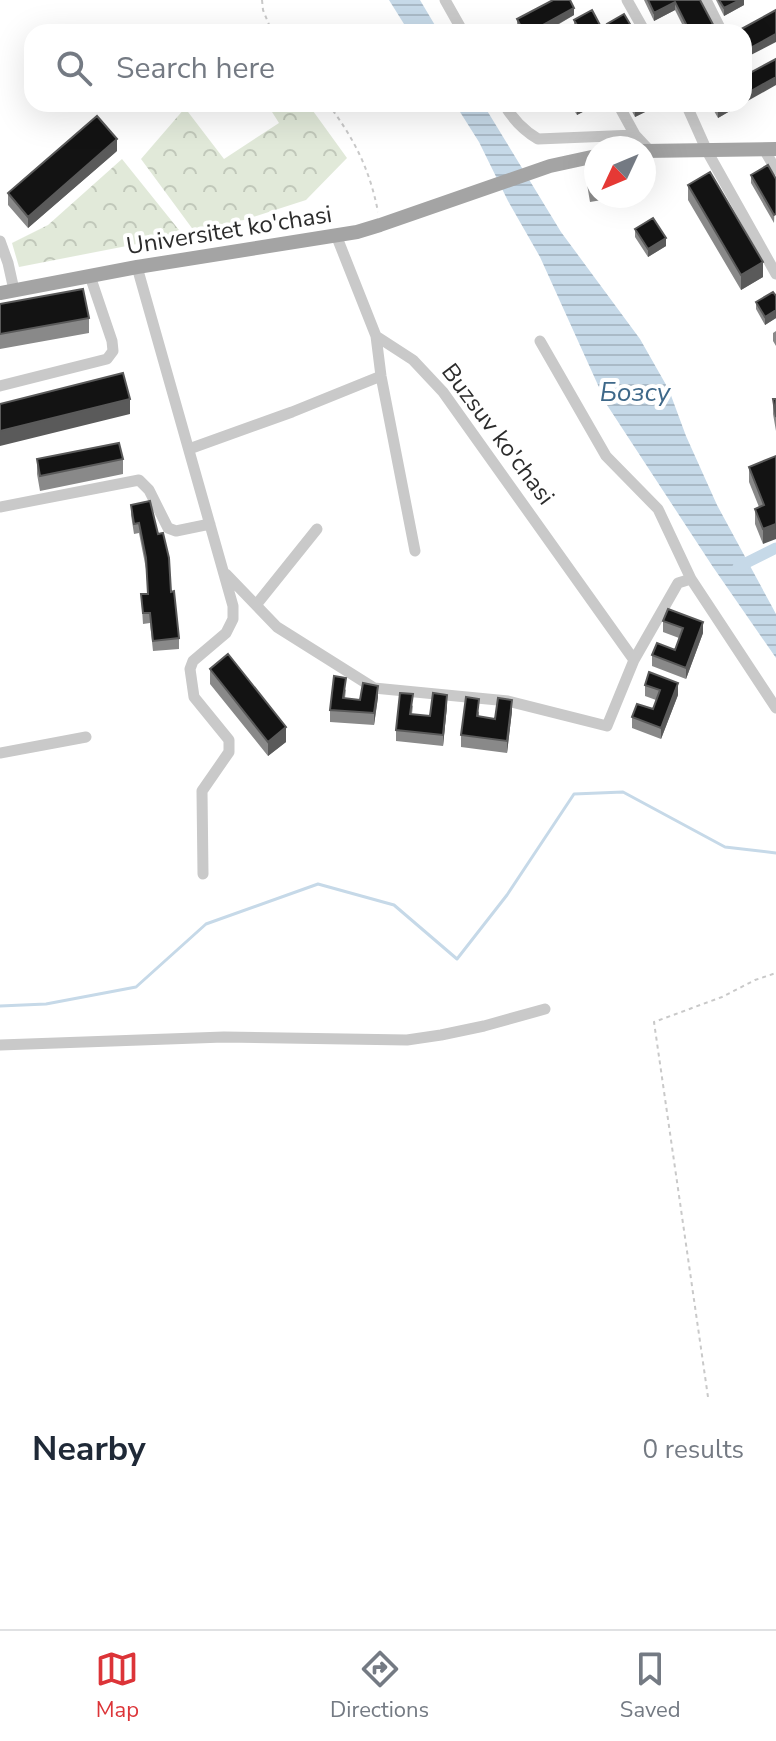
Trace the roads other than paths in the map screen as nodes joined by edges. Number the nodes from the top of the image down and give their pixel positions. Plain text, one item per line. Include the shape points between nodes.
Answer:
1 (445, 0) edge
2 (627, 0) edge
3 (706, 0) edge
4 (458, 24) edge
5 (640, 24) edge
6 (718, 24) edge
7 (509, 112) edge
8 (622, 112) edge
9 (692, 112) edge
10 (635, 135) joint
11 (770, 150) edge
12 (656, 151) edge
13 (707, 151) junction
14 (584, 159) edge
15 (776, 170) edge
16 (336, 235) junction
17 (0, 241) edge
18 (137, 267) junction
19 (776, 274) edge
20 (90, 276) junction
21 (7, 292) edge
22 (376, 336) junction
23 (540, 341) dead end
24 (381, 376) junction
25 (0, 386) edge
26 (189, 449) junction
27 (0, 507) edge
28 (210, 524) junction
29 (317, 529) dead end
30 (415, 551) dead end
31 (223, 571) junction
32 (691, 579) junction
33 (256, 605) junction
34 (634, 660) junction
35 (776, 708) edge
36 (86, 737) dead end
37 (0, 753) edge
38 (203, 874) dead end
39 (545, 1009) dead end
40 (0, 1045) edge

1 - 4 street
2 - 5 street
3 - 6 street
7 - 10 street via 538,139
8 - 10 street
9 - 13 street
11 - 13 main road
11 - 15 street
12 - 13 main road
13 - 19 street
14 - 16 main road, Universitet ko'chasi
16 - 18 main road, Universitet ko'chasi
16 - 22 street
17 - 21 street via 8,263
18 - 20 main road, Universitet ko'chasi
18 - 26 street
20 - 21 main road, Universitet ko'chasi
20 - 25 street via 112,341 107,359
22 - 24 street
22 - 34 street, Buzsuv ko'chasi via 413,360 443,392
23 - 32 street via 606,456 658,509
24 - 26 street
24 - 30 street
26 - 28 street
27 - 28 street via 139,480 168,528
28 - 31 street
29 - 33 street
31 - 33 street
31 - 38 street via 233,619 190,669 194,697 229,740 229,752 202,791
32 - 34 street via 678,583
32 - 35 street
33 - 34 street via 277,627 374,688 508,701 607,726
36 - 37 street
39 - 40 street via 407,1040 224,1037

